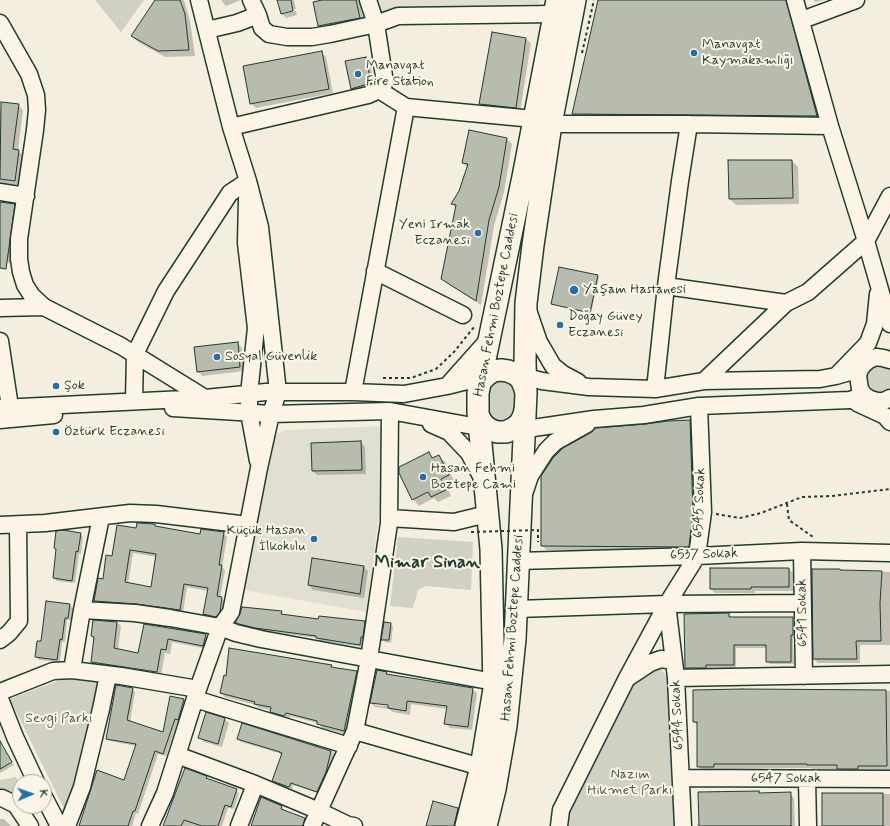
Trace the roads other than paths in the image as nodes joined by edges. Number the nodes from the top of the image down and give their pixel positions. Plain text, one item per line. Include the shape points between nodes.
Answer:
1 (199, 0) edge
2 (251, 0) edge
3 (368, 0) edge
4 (575, 0) edge
5 (795, 0) edge
6 (856, 0) edge
7 (556, 7) edge
8 (258, 15) junction
9 (802, 20) junction
10 (0, 23) edge
11 (376, 24) junction
12 (207, 30) junction
13 (379, 90) junction
14 (406, 107) junction
15 (542, 121) junction
16 (689, 124) junction
17 (830, 126) junction
18 (232, 127) junction
19 (248, 181) junction
20 (0, 192) edge
21 (26, 196) junction
22 (890, 196) edge
23 (866, 241) junction
24 (375, 271) junction
25 (666, 286) junction
26 (879, 286) junction
27 (526, 303) junction
28 (786, 303) junction
29 (44, 307) junction
30 (0, 308) edge
31 (890, 324) edge
32 (476, 327) junction
33 (0, 341) edge
34 (135, 354) junction
35 (890, 360) edge
36 (860, 369) junction
37 (836, 376) junction
38 (484, 378) junction
39 (704, 381) junction
40 (447, 386) junction
41 (589, 387) junction
42 (523, 388) junction
43 (655, 389) junction
44 (278, 392) junction
45 (353, 392) junction
46 (249, 394) junction
47 (857, 397) junction
48 (206, 398) junction
49 (890, 398) edge
50 (134, 401) junction
51 (699, 406) junction
52 (5, 408) edge
53 (390, 411) junction
54 (249, 413) junction
55 (271, 414) junction
56 (410, 414) junction
57 (594, 419) junction
58 (0, 420) edge
59 (890, 422) edge
60 (495, 427) junction
61 (259, 468) junction
62 (484, 482) junction
63 (522, 502) junction
64 (487, 514) junction
65 (101, 517) junction
66 (389, 518) junction
67 (0, 525) edge
68 (18, 525) junction
69 (248, 525) junction
70 (802, 551) junction
71 (890, 553) edge
72 (697, 556) junction
73 (518, 561) junction
74 (802, 603) junction
75 (668, 604) junction
76 (517, 609) junction
77 (82, 610) junction
78 (220, 627) junction
79 (0, 640) edge
80 (369, 659) junction
81 (674, 661) junction
82 (72, 670) junction
83 (890, 674) edge
84 (108, 675) junction
85 (804, 676) junction
86 (627, 678) junction
87 (676, 678) junction
88 (494, 682) junction
89 (0, 692) edge
90 (196, 694) junction
91 (0, 699) edge
92 (0, 727) edge
93 (355, 731) junction
94 (348, 746) junction
95 (177, 755) junction
96 (481, 767) junction
97 (22, 774) edge
98 (32, 774) edge
99 (681, 778) junction
100 (807, 779) junction
101 (890, 779) edge
102 (255, 784) junction
103 (0, 798) edge
104 (319, 811) junction
105 (52, 812) edge
106 (42, 814) edge
107 (30, 826) edge
108 (47, 826) edge
109 (59, 826) edge
110 (67, 826) edge
111 (150, 826) edge
112 (239, 826) edge
113 (312, 826) edge
114 (354, 826) edge
115 (466, 826) edge
116 (486, 826) edge
117 (559, 826) edge
118 (682, 826) edge
119 (808, 826) edge

1 - 12 street
2 - 8 street
3 - 11 street
4 - 15 main road, Hasan Fehmi Boztepe Caddesi
5 - 9 street
6 - 9 street
7 - 11 street via 398,16
7 - 15 main road, Hasan Fehmi Boztepe Caddesi
8 - 11 street via 262,28 269,34 287,37 312,37
8 - 12 street
9 - 17 street
10 - 21 street via 29,74 36,95 37,110
11 - 13 street via 384,76 384,84
12 - 18 street
13 - 14 street
13 - 18 street via 368,95
14 - 15 street
14 - 24 street
15 - 16 street
15 - 27 main road, Hasan Fehmi Boztepe Caddesi
15 - 32 main road, Hasan Fehmi Boztepe Caddesi
16 - 17 street
16 - 25 street
17 - 23 street
18 - 19 street
19 - 34 street via 230,193 166,292
19 - 44 street via 260,227
19 - 46 street via 246,243 256,328
20 - 21 street
21 - 29 street via 19,239 21,272 32,296
22 - 23 street
23 - 26 street
23 - 28 street via 808,292
24 - 32 street
24 - 45 street
25 - 28 street
25 - 43 street
26 - 31 street
26 - 37 street via 875,324 868,343
27 - 41 street via 539,342 553,366
27 - 42 main road, Hasan Fehmi Boztepe Caddesi
28 - 39 street
29 - 30 street
29 - 34 street
32 - 38 main road, Hasan Fehmi Boztepe Caddesi
32 - 40 street
33 - 52 street
34 - 48 street
34 - 50 street
35 - 36 street via 869,360
36 - 37 street
36 - 47 street via 860,389
37 - 39 street via 820,379
38 - 40 street
38 - 42 main road via 501,370 508,371
38 - 60 main road, Hasan Fehmi Boztepe Caddesi
39 - 43 street
40 - 45 street via 404,394
41 - 42 street via 542,381
41 - 43 street
42 - 60 main road, Hasan Fehmi Boztepe Caddesi
44 - 45 street
44 - 46 street
44 - 55 street
46 - 48 street
46 - 54 street
47 - 49 street via 877,401
47 - 51 street
47 - 59 street
48 - 50 street
50 - 52 street
51 - 57 street via 644,415
51 - 72 street, 6545 Sokak via 702,512
53 - 55 street
53 - 56 street
53 - 66 street
54 - 55 street
54 - 58 street via 161,407
54 - 61 street
55 - 61 street
56 - 60 street
56 - 62 street via 449,432 469,453
57 - 60 street
57 - 63 street via 555,442 546,451 530,476
60 - 62 main road, Hasan Fehmi Boztepe Caddesi
60 - 63 main road, Hasan Fehmi Boztepe Caddesi
61 - 69 street
62 - 64 main road, Hasan Fehmi Boztepe Caddesi
63 - 73 main road, Hasan Fehmi Boztepe Caddesi
64 - 66 street via 454,522
64 - 88 main road, Hasan Fehmi Boztepe Caddesi via 491,549
65 - 68 street
65 - 69 street via 130,513 156,514
65 - 77 street
66 - 80 street
67 - 68 street
68 - 79 street via 19,621
69 - 78 street via 231,612
70 - 71 street, 6537 Sokak
70 - 72 street, 6537 Sokak
70 - 74 street, 6541 Sokak
72 - 73 street, 6537 Sokak
72 - 75 street, 6545 Sokak
73 - 76 main road, Hasan Fehmi Boztepe Caddesi
74 - 75 street
74 - 85 street, 6541 Sokak
75 - 76 street
75 - 81 street, 6544 Sokak
75 - 86 street, 6545 Sokak
76 - 116 main road, Hasan Fehmi Boztepe Caddesi via 506,726
77 - 78 street via 135,613
77 - 82 street
78 - 80 street via 236,634
78 - 90 street
80 - 88 street
80 - 93 street
81 - 86 street via 661,659
81 - 87 street, 6544 Sokak
82 - 84 street
82 - 89 street via 54,671
83 - 85 street
84 - 90 street
84 - 110 street via 82,787
85 - 87 street
86 - 117 street, 6545 Sokak via 561,810
87 - 99 street, 6544 Sokak
88 - 96 main road, Hasan Fehmi Boztepe Caddesi
90 - 94 street
90 - 95 street
91 - 98 street via 14,737
92 - 97 street
93 - 94 street
93 - 96 street
94 - 104 street
95 - 102 street
95 - 111 street via 165,793
96 - 115 main road, Hasan Fehmi Boztepe Caddesi
99 - 100 street, 6547 Sokak
99 - 118 street, 6544 Sokak
100 - 101 street, 6547 Sokak
100 - 119 street
102 - 104 street
102 - 112 street
103 - 107 street via 16,805
104 - 113 street
104 - 114 street
105 - 109 street
106 - 108 street

